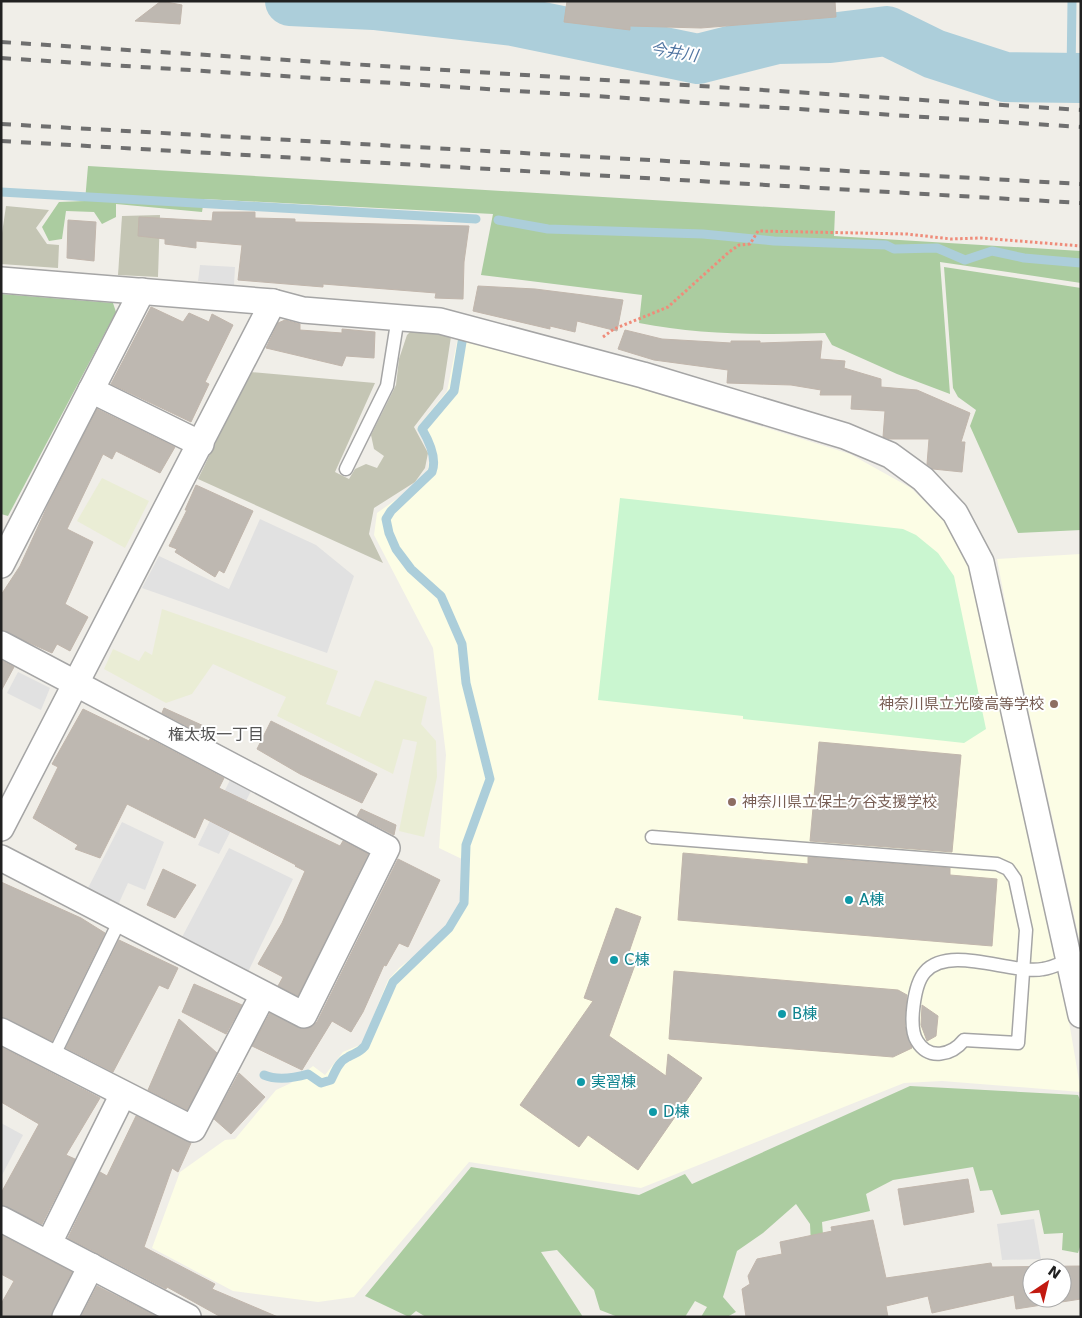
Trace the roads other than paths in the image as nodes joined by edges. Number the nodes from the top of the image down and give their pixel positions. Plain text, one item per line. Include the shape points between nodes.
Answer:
1 (1, 280) edge
2 (142, 291) junction
3 (273, 302) junction
4 (398, 317) junction
5 (91, 390) junction
6 (201, 444) junction
7 (346, 469) dead end
8 (1, 565) edge
9 (1, 644) edge
10 (77, 683) junction
11 (9, 796) edge
12 (1, 828) edge
13 (652, 837) dead end
14 (1, 858) edge
15 (120, 920) junction
16 (1069, 960) junction
17 (1023, 967) junction
18 (263, 996) junction
19 (1081, 1015) edge
20 (1, 1031) edge
21 (52, 1058) junction
22 (123, 1094) junction
23 (1, 1219) edge
24 (49, 1244) junction
25 (91, 1266) junction
26 (65, 1317) edge
27 (188, 1317) edge

1 - 2 street
2 - 3 street
2 - 5 street
3 - 4 street via 303,310
3 - 6 street
4 - 7 lane via 387,386
4 - 16 street via 440,320 643,375 854,440 890,455 923,479 955,513 981,562
5 - 6 street
5 - 8 street
6 - 10 street
9 - 10 street
10 - 11 street
10 - 18 street via 387,848 304,1015
11 - 12 street
13 - 17 lane via 1003,866 1016,879 1026,930
14 - 15 street
15 - 18 street
15 - 21 lane
16 - 17 lane via 1043,969
16 - 19 street
17 - 17 lane via 1018,1043 964,1040 947,1054 936,1054 917,1042 913,1031 915,992 925,971 935,964 958,960
18 - 22 street via 193,1130
20 - 21 street
21 - 22 street
22 - 24 street
23 - 24 street
24 - 25 street
25 - 26 street
25 - 27 street

